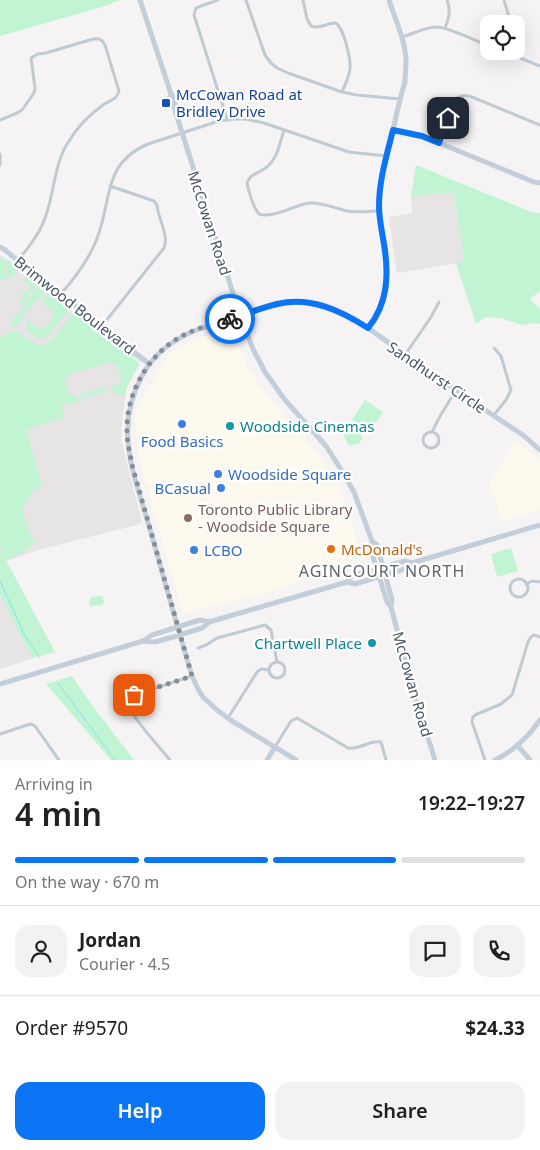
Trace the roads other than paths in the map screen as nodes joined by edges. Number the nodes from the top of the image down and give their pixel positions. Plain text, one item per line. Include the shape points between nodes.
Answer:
1 (140, 0) edge
2 (218, 0) edge
3 (246, 0) edge
4 (303, 0) edge
5 (389, 0) edge
6 (448, 0) edge
7 (504, 0) edge
8 (509, 15) edge
9 (445, 28) junction
10 (402, 38) junction
11 (480, 42) edge
12 (525, 60) edge
13 (540, 66) edge
14 (342, 92) junction
15 (400, 99) junction
16 (227, 119) junction
17 (0, 120) edge
18 (540, 125) edge
19 (284, 130) junction
20 (393, 130) junction
21 (182, 133) junction
22 (439, 143) junction
23 (0, 154) edge
24 (386, 156) junction
25 (0, 165) edge
26 (540, 183) edge
27 (110, 186) junction
28 (379, 211) junction
29 (0, 247) edge
30 (18, 260) junction
31 (60, 295) junction
32 (439, 302) dead end
33 (240, 316) junction
34 (102, 326) junction
35 (368, 328) junction
36 (494, 348) dead end
37 (404, 355) junction
38 (149, 364) junction
39 (456, 390) junction
40 (494, 416) junction
41 (432, 432) junction
42 (539, 448) edge
43 (540, 525) edge
44 (372, 540) junction
45 (412, 563) junction
46 (383, 567) junction
47 (376, 569) junction
48 (385, 575) junction
49 (379, 577) junction
50 (347, 582) junction
51 (540, 582) edge
52 (526, 584) junction
53 (391, 607) junction
54 (209, 622) junction
55 (178, 627) junction
56 (180, 635) junction
57 (540, 637) edge
58 (143, 641) junction
59 (198, 648) dead end
60 (277, 662) junction
61 (269, 670) junction
62 (192, 676) junction
63 (0, 684) edge
64 (228, 718) junction
65 (540, 720) edge
66 (0, 734) edge
67 (518, 746) junction
68 (275, 747) junction
69 (59, 760) edge
70 (170, 760) edge
71 (267, 760) edge
72 (296, 760) edge
73 (386, 760) edge
74 (435, 760) edge
75 (485, 760) edge
76 (495, 760) edge
77 (530, 760) edge

1 - 21 street, McCowan Road via 170,94 176,102 174,108
2 - 16 street via 196,8 194,14
3 - 14 street via 264,55 271,63 288,73
4 - 14 street via 311,26 332,22 341,28 350,63
5 - 10 street
6 - 9 street via 450,14
7 - 8 street
9 - 10 street via 429,28
9 - 11 street
10 - 15 street via 406,60
12 - 13 street
14 - 15 street
15 - 20 street
16 - 19 street via 256,120
16 - 21 street
17 - 30 street via 22,110 34,93 31,58 92,39 103,40 118,96 89,115 67,144 43,224
18 - 22 street via 467,95 455,101
19 - 24 street via 349,152
19 - 28 street via 270,165 248,180 259,214 268,215 309,203 354,212
20 - 22 street
20 - 24 street
21 - 27 street via 137,148 127,155 116,168
21 - 33 street, McCowan Road
22 - 26 street
23 - 25 street
24 - 28 street
27 - 31 street via 96,242 83,266
27 - 34 street via 154,201 165,244
28 - 35 street via 387,283 377,314
29 - 30 street, Brimwood Boulevard
30 - 31 street, Brimwood Boulevard
31 - 34 street, Brimwood Boulevard
32 - 37 street
33 - 35 street, Sandhurst Circle via 278,304 301,302 337,310
33 - 38 street, Sandhurst Circle via 185,334
33 - 44 street, McCowan Road via 265,372 326,446 344,474
34 - 38 street, Brimwood Boulevard
35 - 37 street, Sandhurst Circle
36 - 40 street via 501,356 511,390
37 - 39 street, Sandhurst Circle
38 - 55 street, Sandhurst Circle via 131,400 128,440
39 - 40 street, Sandhurst Circle
39 - 41 street
40 - 42 street, Sandhurst Circle
41 - 41 street via 422,438 429,448 435,447 439,441
43 - 45 street
44 - 46 street, McCowan Road via 377,545
44 - 47 street, McCowan Road via 370,547
45 - 46 street via 405,560
45 - 48 street via 408,568
46 - 47 street
46 - 48 street, McCowan Road
47 - 49 street, McCowan Road
47 - 50 street via 352,576
48 - 49 street
48 - 53 street, McCowan Road
49 - 50 street via 354,584
49 - 53 street, McCowan Road via 386,602
50 - 54 street
51 - 52 street
52 - 52 street via 521,579 514,580 509,588 511,593 522,596 527,592
53 - 74 street, McCowan Road
54 - 55 street via 200,620
54 - 56 street via 202,628
55 - 56 street, Sandhurst Circle
55 - 58 street
56 - 58 street via 155,642
56 - 62 street, Sandhurst Circle
57 - 75 street via 534,635 528,642 512,695 502,704 473,717
58 - 63 street
59 - 60 street via 217,638 265,625 271,630
60 - 61 street via 272,663
60 - 61 street via 284,666 281,677 275,678
61 - 64 street via 257,672
62 - 64 street, Sandhurst Circle via 203,697
62 - 70 street via 134,695 128,702 135,716
64 - 68 street, Sandhurst Circle
65 - 67 street
66 - 69 street via 31,724
67 - 76 street
67 - 77 street
68 - 71 street
68 - 72 street, Sandhurst Circle
68 - 73 street via 291,721 297,718 348,748 381,742

